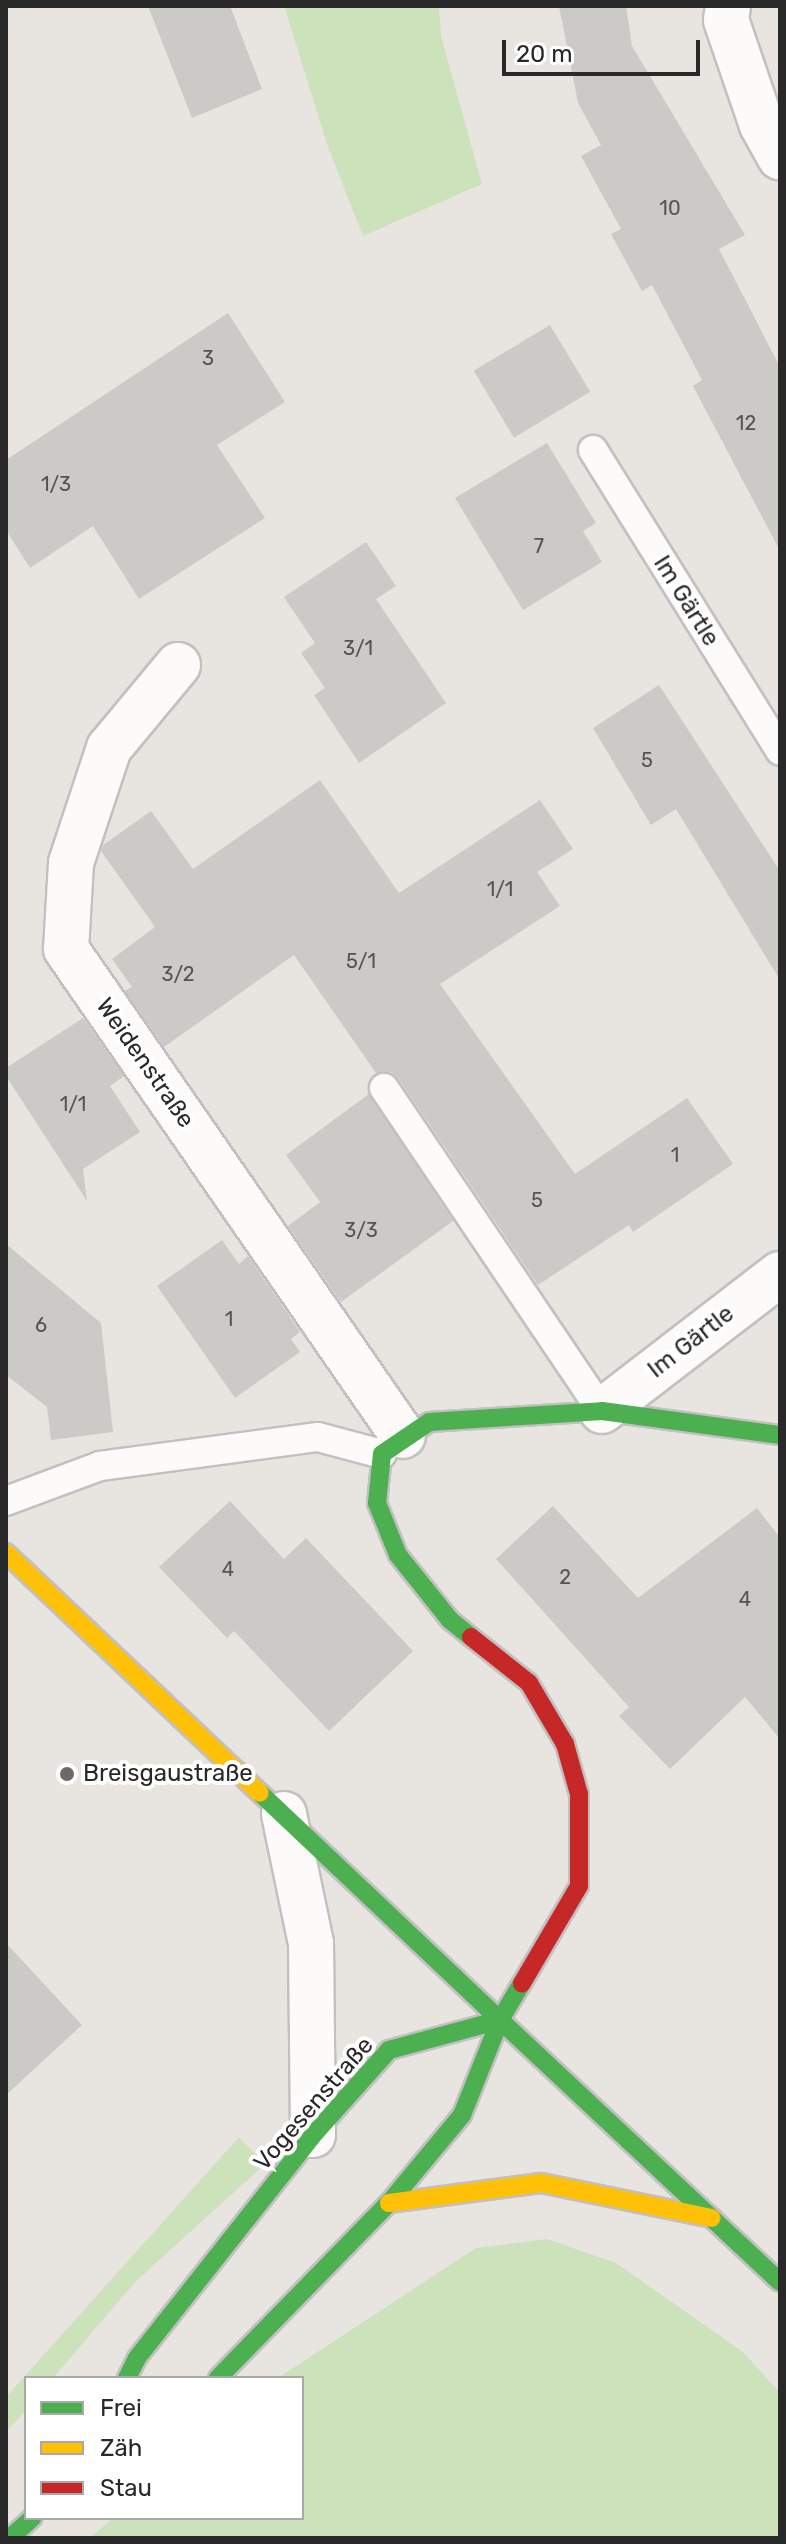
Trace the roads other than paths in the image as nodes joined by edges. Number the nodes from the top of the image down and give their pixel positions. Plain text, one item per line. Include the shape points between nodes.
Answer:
1 (728, 6) edge
2 (780, 157) edge
3 (593, 450) dead end
4 (178, 665) dead end
5 (780, 751) edge
6 (384, 1088) dead end
7 (780, 1274) edge
8 (602, 1411) junction
9 (780, 1435) edge
10 (392, 1445) junction
11 (6, 1501) edge
12 (6, 1553) edge
13 (284, 1814) junction
14 (500, 2020) junction
15 (313, 2135) junction
16 (389, 2203) junction
17 (711, 2218) junction
18 (780, 2282) edge
19 (128, 2376) edge
20 (220, 2376) edge
21 (30, 2520) edge
22 (10, 2538) edge

1 - 2 street via 726,20 762,125
3 - 5 lane, Im Gärtle
4 - 10 street, Weidenstraße via 109,748 71,863 66,949
6 - 8 lane
7 - 8 street, Im Gärtle
8 - 9 street
8 - 10 street via 429,1422
10 - 11 lane via 318,1437 100,1466
10 - 14 street via 377,1503 398,1555 450,1620 529,1683 565,1744 579,1794 579,1886
12 - 13 street
13 - 14 street
13 - 15 street via 311,1943
14 - 15 street, Vogesenstraße via 389,2050
14 - 16 street via 462,2115
14 - 17 street
15 - 19 street, Vogesenstraße
16 - 17 street via 541,2183
16 - 20 street
17 - 18 street
21 - 22 street

